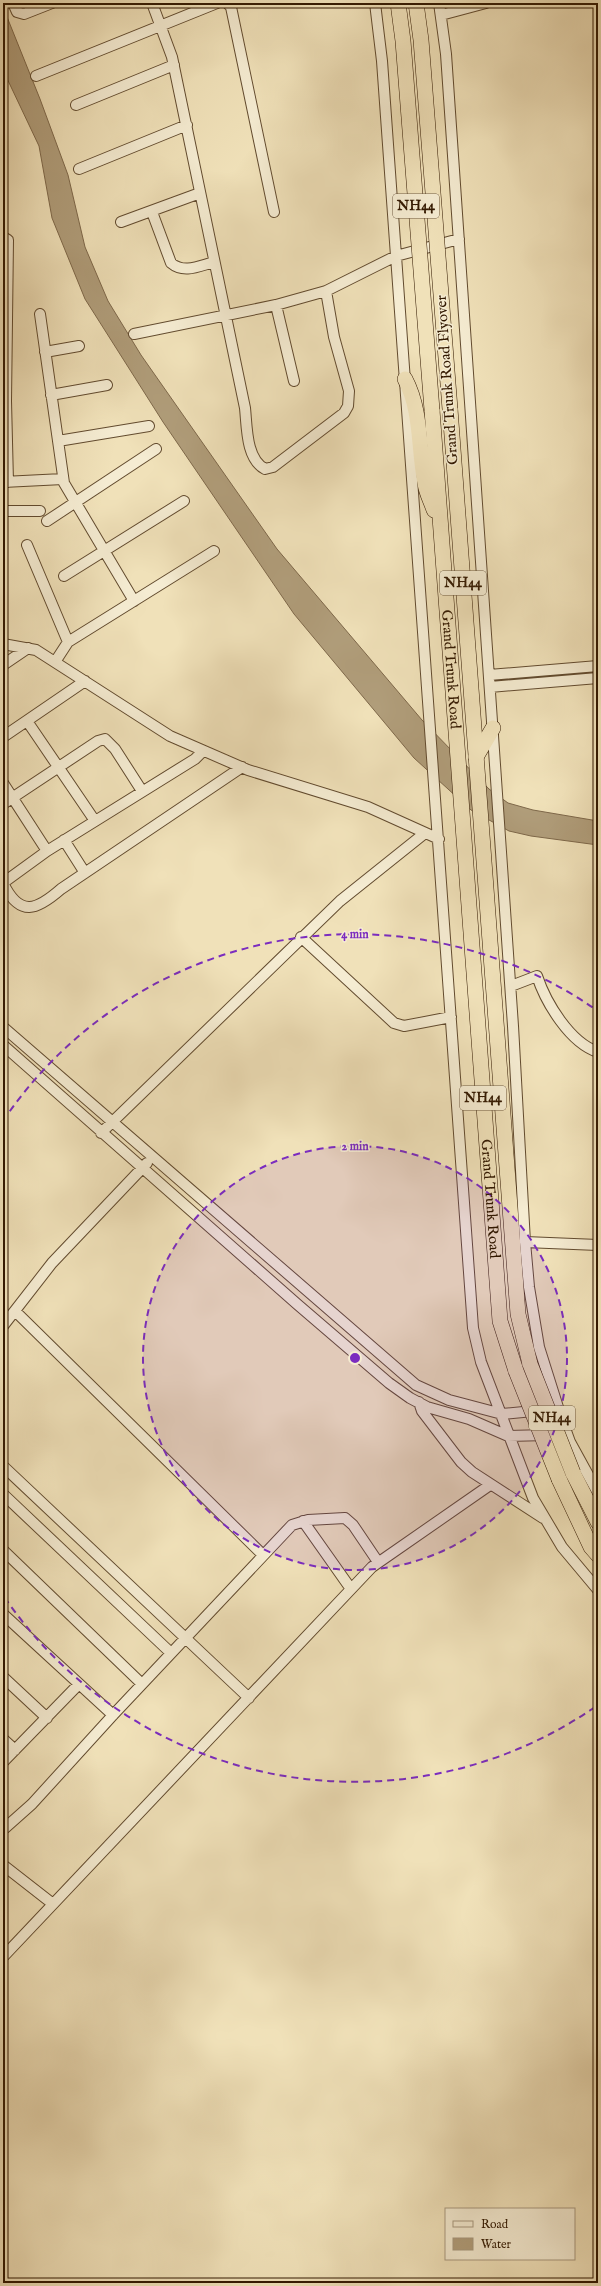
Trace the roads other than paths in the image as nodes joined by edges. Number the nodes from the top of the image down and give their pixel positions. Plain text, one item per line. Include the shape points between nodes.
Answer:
1 (13, 3) edge
2 (52, 3) edge
3 (152, 3) edge
4 (218, 3) edge
5 (227, 3) edge
6 (375, 3) edge
7 (398, 3) edge
8 (416, 3) edge
9 (439, 3) edge
10 (486, 3) edge
11 (441, 14) junction
12 (162, 26) junction
13 (174, 65) junction
14 (36, 76) dead end
15 (76, 105) dead end
16 (187, 126) junction
17 (79, 169) dead end
18 (200, 193) junction
19 (152, 212) junction
20 (274, 212) dead end
21 (121, 222) dead end
22 (3, 238) edge
23 (459, 239) junction
24 (396, 256) junction
25 (214, 262) junction
26 (326, 291) junction
27 (276, 305) junction
28 (40, 314) dead end
29 (226, 316) junction
30 (134, 334) dead end
31 (79, 346) dead end
32 (45, 352) junction
33 (405, 379) junction
34 (294, 381) dead end
35 (107, 386) dead end
36 (51, 395) junction
37 (4, 401) edge
38 (149, 426) dead end
39 (58, 441) junction
40 (156, 449) dead end
41 (63, 479) junction
42 (6, 482) edge
43 (184, 501) dead end
44 (75, 502) junction
45 (3, 511) edge
46 (40, 511) dead end
47 (47, 521) dead end
48 (440, 525) junction
49 (26, 545) dead end
50 (104, 551) junction
51 (214, 551) dead end
52 (64, 576) dead end
53 (134, 601) junction
54 (68, 642) junction
55 (3, 644) edge
56 (28, 648) junction
57 (55, 662) junction
58 (3, 665) edge
59 (598, 666) edge
60 (489, 675) junction
61 (598, 678) edge
62 (85, 681) junction
63 (490, 687) junction
64 (27, 721) junction
65 (493, 728) junction
66 (3, 737) edge
67 (203, 751) junction
68 (476, 757) junction
69 (58, 768) junction
70 (242, 768) junction
71 (3, 783) edge
72 (142, 791) junction
73 (13, 798) junction
74 (3, 804) edge
75 (95, 821) junction
76 (425, 833) junction
77 (439, 839) junction
78 (64, 840) junction
79 (47, 851) junction
80 (84, 873) junction
81 (3, 883) edge
82 (301, 937) junction
83 (511, 986) junction
84 (451, 1017) junction
85 (3, 1027) edge
86 (3, 1045) edge
87 (598, 1052) edge
88 (112, 1122) junction
89 (101, 1133) junction
90 (152, 1156) junction
91 (142, 1168) junction
92 (525, 1242) junction
93 (598, 1244) edge
94 (308, 1293) junction
95 (297, 1304) junction
96 (15, 1311) junction
97 (3, 1326) edge
98 (419, 1387) junction
99 (419, 1404) junction
100 (558, 1409) junction
101 (502, 1414) junction
102 (567, 1434) junction
103 (508, 1436) junction
104 (3, 1466) edge
105 (490, 1485) junction
106 (598, 1493) edge
107 (3, 1494) edge
108 (545, 1519) junction
109 (303, 1521) junction
110 (598, 1522) edge
111 (4, 1553) edge
112 (263, 1555) junction
113 (598, 1555) edge
114 (378, 1562) junction
115 (351, 1589) junction
116 (598, 1590) edge
117 (3, 1614) edge
118 (186, 1638) junction
119 (171, 1653) junction
120 (3, 1677) edge
121 (80, 1684) junction
122 (142, 1684) junction
123 (249, 1698) junction
124 (113, 1715) junction
125 (46, 1718) junction
126 (3, 1739) edge
127 (14, 1750) junction
128 (3, 1762) edge
129 (5, 1828) dead end
130 (3, 1865) edge
131 (53, 1904) junction
132 (3, 1957) edge

1 - 2 street via 17,12 22,14
3 - 12 street
4 - 12 street
5 - 20 street via 231,7
6 - 24 street via 382,61
7 - 48 highway, Grand Trunk Road Flyover / NH44, bridge
8 - 68 highway, Grand Trunk Road Flyover / NH44, bridge via 422,40
9 - 11 street
10 - 11 street
11 - 23 street
12 - 13 street
12 - 14 street
13 - 15 street
13 - 16 street
16 - 17 street
16 - 18 street
18 - 19 street
18 - 25 street
19 - 21 street
19 - 25 street via 171,263 178,269 185,270
22 - 37 street via 8,240
23 - 24 street
23 - 60 street
24 - 26 street
24 - 33 street
25 - 29 street
26 - 27 street
26 - 29 street via 334,337 349,391 348,406 344,413 269,469 258,464 250,447
27 - 29 street
27 - 34 street
28 - 32 street
29 - 30 street
31 - 32 street
32 - 36 street
33 - 48 highway via 411,390 417,419 425,485
33 - 77 street
35 - 36 street
36 - 39 street
37 - 42 street
38 - 39 street
39 - 41 street
40 - 44 street
41 - 42 street
41 - 44 street
43 - 50 street
44 - 47 street
44 - 50 street
45 - 46 street
48 - 113 highway, Grand Trunk Road / NH44, bridge via 500,1321 516,1371 559,1479 591,1547
49 - 54 street
50 - 52 street
50 - 53 street
51 - 53 street
53 - 54 street
54 - 57 street
55 - 56 street
56 - 57 street
56 - 58 street
57 - 62 street
59 - 60 street
60 - 63 street
61 - 63 street
62 - 64 street
62 - 67 street via 170,736
63 - 65 street
64 - 66 street
64 - 69 street
65 - 68 highway
65 - 83 street
67 - 70 street
67 - 72 street via 195,759
68 - 110 highway, Grand Trunk Road / NH44, bridge via 518,1314 533,1371 573,1473
69 - 72 street via 105,739
69 - 73 street
69 - 75 street
70 - 76 street via 368,807
70 - 80 street
71 - 73 street
72 - 75 street
73 - 74 street
73 - 79 street
75 - 78 street
76 - 77 street
76 - 82 street via 340,901
77 - 84 street
78 - 79 street
78 - 80 street
79 - 81 street
80 - 81 street via 35,908 28,908 20,903 8,893
82 - 84 street via 394,1023 404,1026
82 - 88 street
83 - 87 street via 537,976 544,996 570,1032 589,1049
83 - 92 street
84 - 101 street via 473,1328 481,1362
85 - 88 street
86 - 89 street
88 - 89 street
88 - 90 street
89 - 91 street
90 - 91 street
90 - 94 street
91 - 95 street
91 - 96 street via 52,1263
92 - 93 street
92 - 100 street via 533,1319
94 - 95 street
94 - 98 street
95 - 99 street via 389,1383
96 - 97 street
96 - 112 street
98 - 99 street
98 - 101 street via 449,1400
99 - 103 street via 469,1419
99 - 105 street via 461,1462
100 - 101 street
100 - 102 street
101 - 103 street
102 - 103 street
102 - 106 street
103 - 108 street
104 - 118 street
105 - 108 street
105 - 114 street
107 - 119 street
108 - 116 street via 562,1547
109 - 112 street via 286,1531
109 - 114 street via 345,1518 353,1524
109 - 115 street
111 - 122 street
112 - 118 street
114 - 115 street
115 - 123 street
117 - 121 street
118 - 119 street
118 - 123 street
119 - 122 street
120 - 125 street
121 - 124 street
121 - 125 street
122 - 124 street
123 - 131 street
124 - 129 street via 32,1804
125 - 127 street
126 - 127 street
127 - 128 street
130 - 131 street
131 - 132 street

